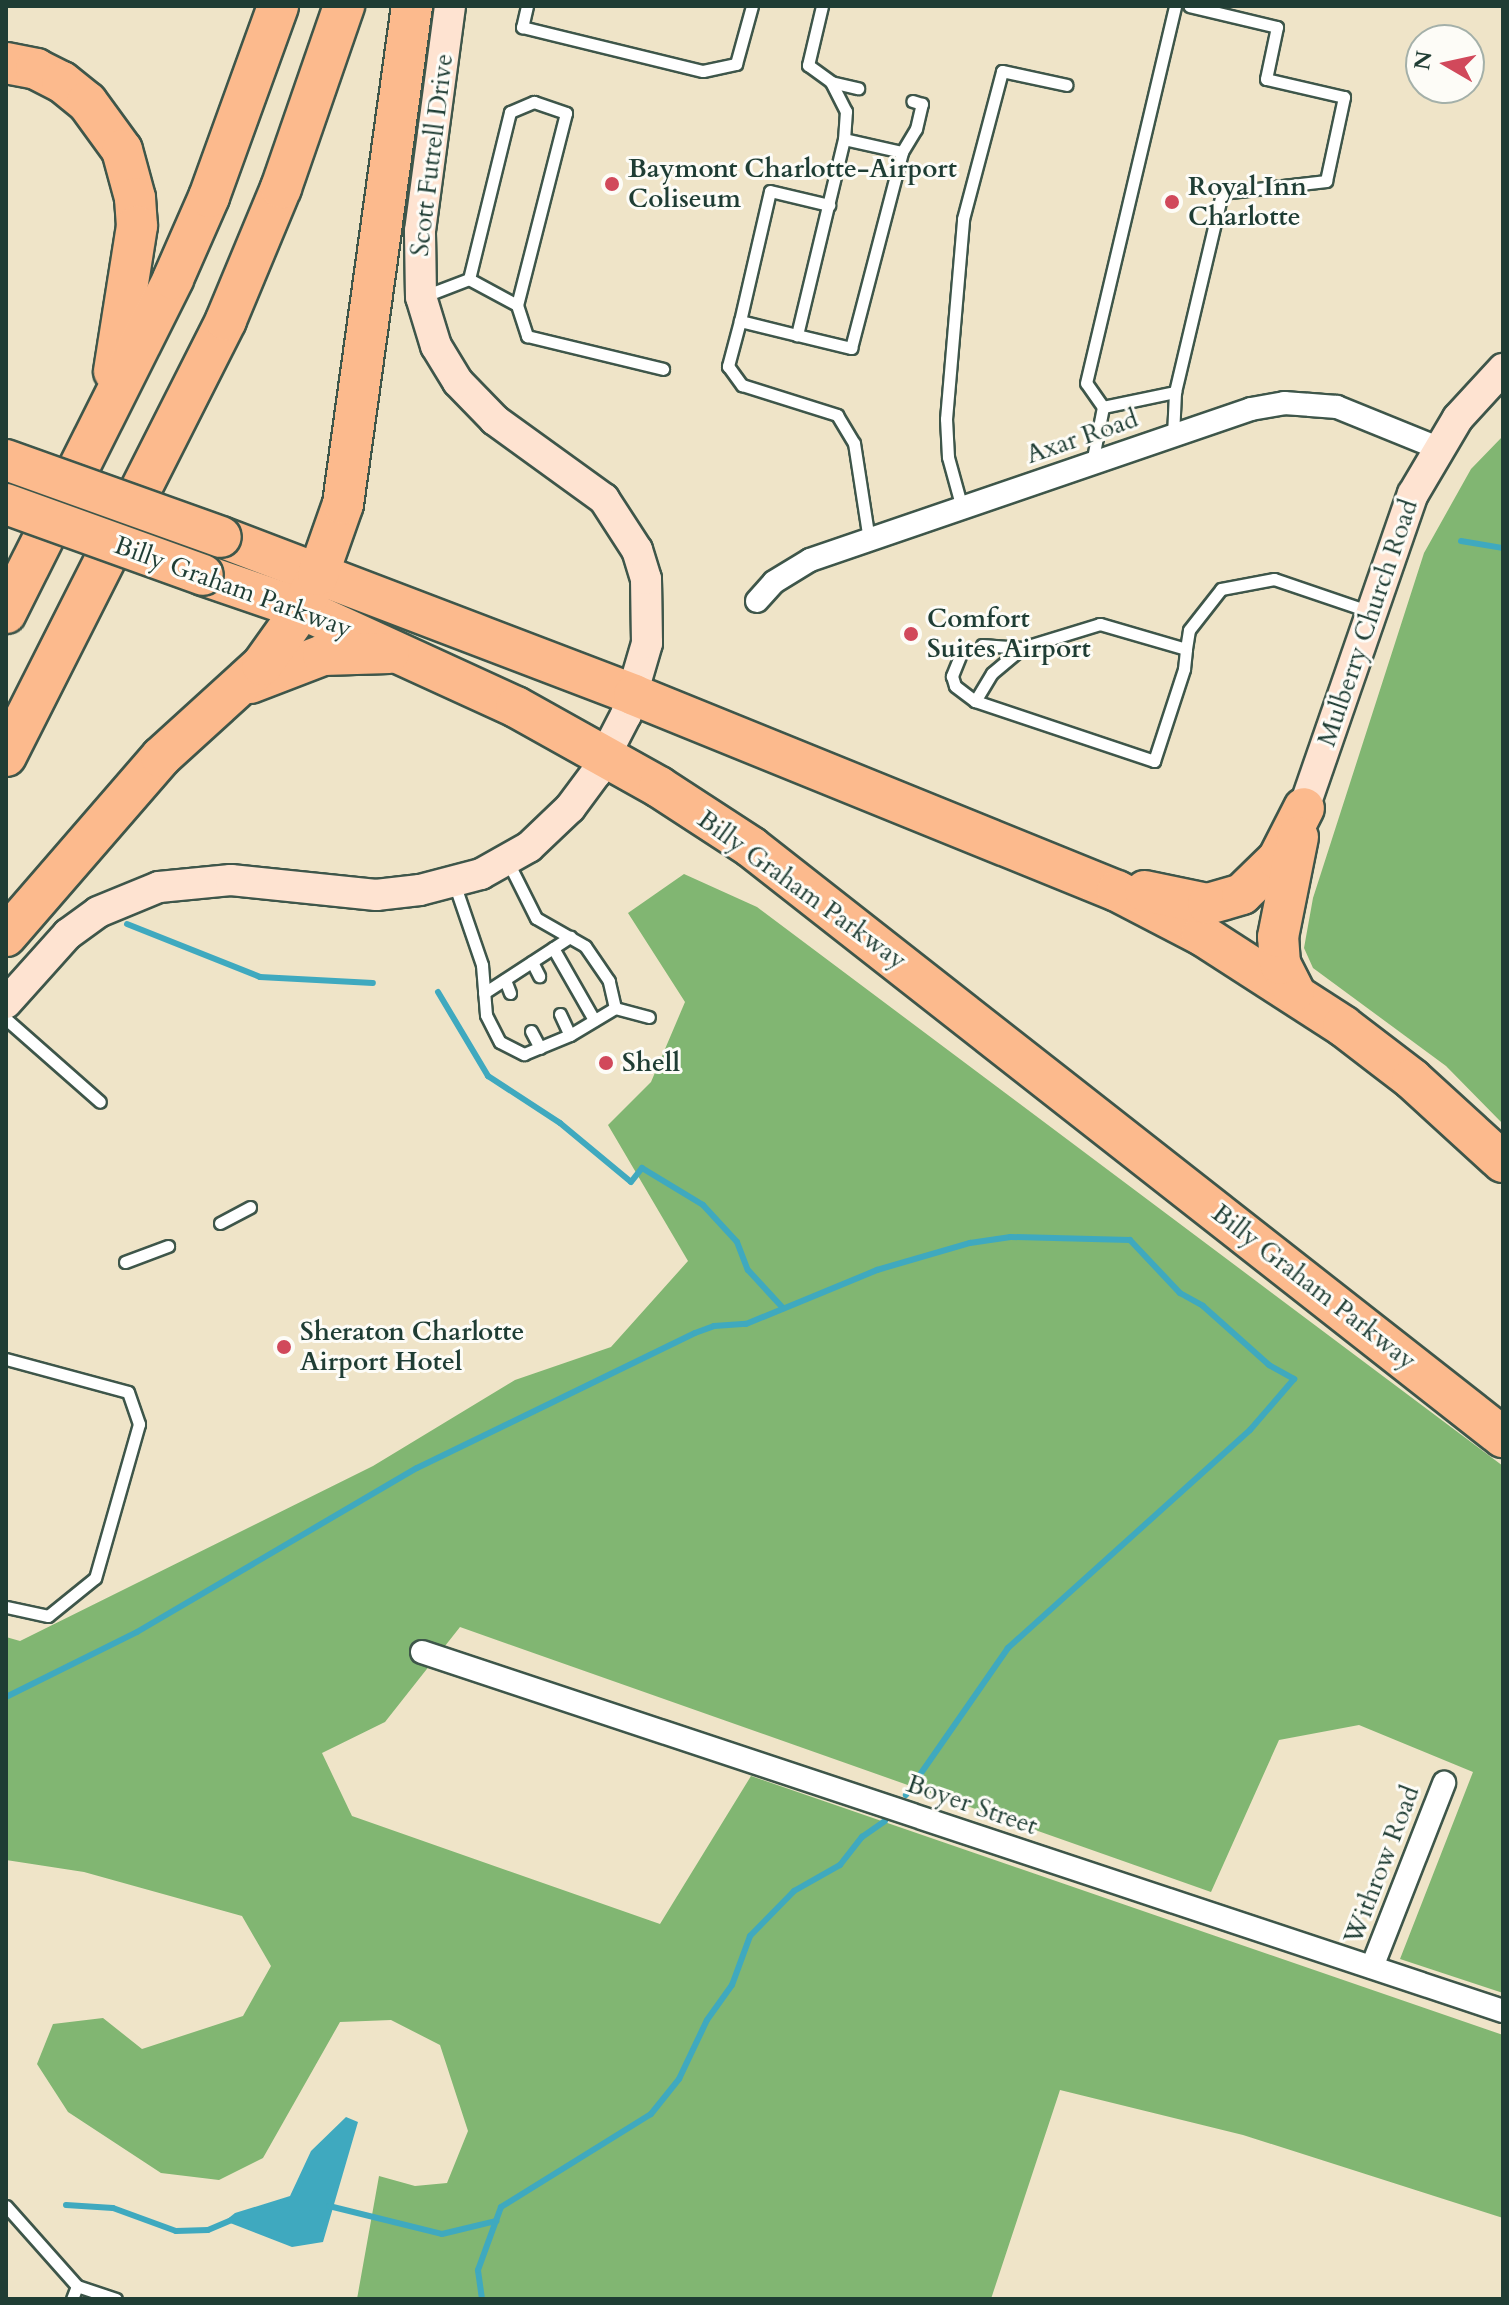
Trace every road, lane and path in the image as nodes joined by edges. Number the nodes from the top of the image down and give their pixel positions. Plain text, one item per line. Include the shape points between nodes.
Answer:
1 (278, 6) edge
2 (344, 6) edge
3 (412, 6) edge
4 (450, 6) edge
5 (527, 6) edge
6 (752, 6) edge
7 (822, 6) edge
8 (1175, 6) edge
9 (1189, 6) edge
10 (6, 63) edge
11 (831, 82) junction
12 (1067, 85) dead end
13 (858, 88) dead end
14 (912, 101) dead end
15 (844, 139) junction
16 (902, 152) junction
17 (829, 205) junction
18 (469, 279) junction
19 (421, 297) junction
20 (517, 305) junction
21 (740, 321) junction
22 (797, 335) junction
23 (663, 369) dead end
24 (1503, 369) edge
25 (1175, 392) junction
26 (1103, 407) junction
27 (99, 432) junction
28 (1173, 436) junction
29 (1438, 448) junction
30 (6, 460) edge
31 (1092, 463) junction
32 (6, 504) edge
33 (962, 508) junction
34 (869, 540) junction
35 (310, 592) junction
36 (757, 601) dead end
37 (1368, 611) junction
38 (6, 613) edge
39 (982, 645) dead end
40 (1022, 648) junction
41 (1186, 649) junction
42 (408, 655) junction
43 (960, 656) dead end
44 (243, 686) junction
45 (634, 695) junction
46 (975, 701) junction
47 (6, 756) edge
48 (606, 756) junction
49 (1304, 808) junction
50 (507, 860) junction
51 (1064, 867) junction
52 (454, 883) junction
53 (6, 936) edge
54 (570, 937) junction
55 (553, 948) junction
56 (532, 962) junction
57 (539, 976) dead end
58 (505, 980) junction
59 (1294, 991) junction
60 (484, 993) junction
61 (510, 993) dead end
62 (6, 1003) edge
63 (615, 1008) junction
64 (560, 1014) dead end
65 (649, 1017) dead end
66 (6, 1019) edge
67 (594, 1020) junction
68 (531, 1031) dead end
69 (570, 1035) junction
70 (540, 1048) junction
71 (100, 1102) dead end
72 (1503, 1162) edge
73 (250, 1207) dead end
74 (220, 1223) dead end
75 (168, 1246) dead end
76 (125, 1262) dead end
77 (6, 1359) edge
78 (1503, 1437) edge
79 (6, 1607) edge
80 (422, 1652) dead end
81 (1444, 1783) dead end
82 (1372, 1967) junction
83 (1503, 2011) edge
84 (6, 2206) edge
85 (77, 2286) junction
86 (72, 2299) edge
87 (116, 2299) edge

1 - 27 highway via 209,197
2 - 47 highway via 287,175 226,320
3 - 35 highway via 343,504
4 - 19 street, Scott Futrell Drive via 420,231
5 - 6 lane via 522,27 703,71 736,64
7 - 11 lane via 808,65
8 - 26 lane via 1086,383
9 - 25 lane via 1277,27 1266,79 1344,97 1326,181 1222,193
10 - 27 highway via 36,69 87,102 115,138 132,182 137,226 132,278
11 - 13 lane
11 - 15 lane via 846,111
12 - 33 lane via 1002,71 963,219 946,419 948,457
14 - 16 lane via 922,104 916,129
15 - 16 lane
15 - 17 lane
16 - 22 lane via 851,348
17 - 21 lane via 770,191
17 - 22 lane
18 - 19 lane
18 - 20 lane
18 - 20 lane via 510,112 534,102 566,113
19 - 45 street, Scott Futrell Drive via 436,346 466,391 495,420 590,486 630,536 646,579 649,607 647,643
20 - 23 lane via 527,336
21 - 22 lane
21 - 34 lane via 728,366 742,385 837,415 849,434
24 - 29 street, Mulberry Church Road
25 - 26 lane
25 - 28 lane
26 - 31 lane
27 - 38 highway
28 - 29 street, Axar Road via 1251,409 1317,404 1364,416
28 - 31 street, Axar Road
29 - 37 street, Mulberry Church Road via 1413,494
30 - 35 highway, Billy Graham Parkway, bridge via 221,537
31 - 33 street, Axar Road
32 - 35 highway, Billy Graham Parkway, bridge via 203,575
33 - 34 street, Axar Road
34 - 36 street, Axar Road via 810,560 774,582
35 - 42 highway, Billy Graham Parkway
35 - 44 highway
35 - 45 highway, Billy Graham Parkway
37 - 41 lane via 1274,579 1221,589 1189,630
37 - 49 street, Mulberry Church Road
39 - 40 lane
40 - 41 lane via 1100,624
40 - 46 lane via 992,673
41 - 46 lane via 1154,761
42 - 44 highway via 323,655
42 - 48 highway, Billy Graham Parkway
43 - 46 lane via 952,676 955,686
44 - 53 highway via 161,757
45 - 48 street, Scott Futrell Drive
45 - 51 highway, Billy Graham Parkway
48 - 50 street, Scott Futrell Drive via 556,823
48 - 78 highway, Billy Graham Parkway via 808,888
49 - 51 highway via 1278,859 1242,894 1208,904
49 - 59 highway via 1278,937 1280,964
50 - 52 street, Scott Futrell Drive
50 - 54 lane via 536,918
51 - 59 highway, Billy Graham Parkway via 1202,935
52 - 60 lane via 482,965
52 - 62 street, Scott Futrell Drive via 376,895 231,880 159,887 98,912 68,934
54 - 55 lane
54 - 63 lane via 585,946 609,981
55 - 56 lane
55 - 67 lane
56 - 57 lane
56 - 58 lane
58 - 60 lane
58 - 61 lane
59 - 72 highway, Billy Graham Parkway via 1412,1079
60 - 70 lane via 486,1015 500,1042 524,1054
63 - 65 lane
63 - 67 lane
64 - 69 lane
66 - 71 lane
67 - 69 lane
68 - 70 lane
69 - 70 lane
73 - 74 lane
75 - 76 lane
77 - 79 lane via 128,1392 139,1424 95,1578 48,1616
80 - 82 street, Boyer Street
81 - 82 street, Withrow Road
82 - 83 street, Boyer Street
84 - 85 lane
85 - 86 lane
85 - 87 lane

